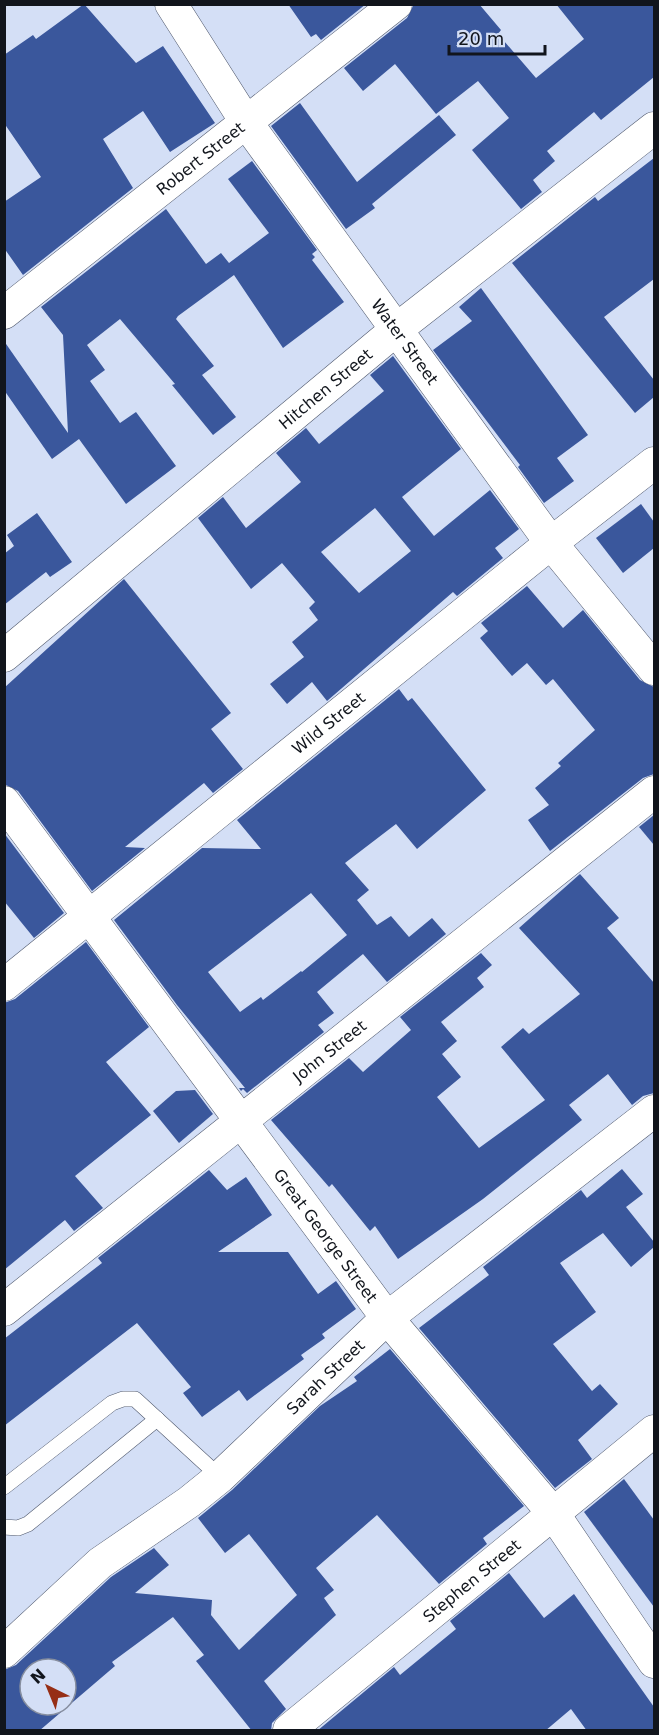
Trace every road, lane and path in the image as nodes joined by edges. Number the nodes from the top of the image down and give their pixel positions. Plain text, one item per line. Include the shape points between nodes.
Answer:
1 (171, 4) edge
2 (396, 4) edge
3 (246, 122) junction
4 (654, 128) edge
5 (4, 313) edge
6 (397, 329) junction
7 (654, 463) edge
8 (551, 543) junction
9 (4, 656) edge
10 (654, 669) edge
11 (654, 792) edge
12 (4, 802) edge
13 (91, 916) junction
14 (4, 985) edge
15 (654, 1111) edge
16 (241, 1119) junction
17 (4, 1310) edge
18 (387, 1318) junction
19 (157, 1419) junction
20 (654, 1431) edge
21 (220, 1477) junction
22 (4, 1487) edge
23 (553, 1513) junction
24 (4, 1527) edge
25 (4, 1652) edge
26 (654, 1662) edge
27 (289, 1731) edge

1 - 3 street, Water Street
2 - 3 street, Robert Street
3 - 5 street, Robert Street
3 - 6 street, Water Street
4 - 6 street, Hitchen Street
6 - 8 street, Water Street
6 - 9 street, Hitchen Street
7 - 8 street, Wild Street
8 - 10 street, Water Street
8 - 13 street, Wild Street
11 - 16 street, John Street
12 - 13 street, Great George Street
13 - 14 street, Wild Street
13 - 16 street, Great George Street
15 - 18 street, Sarah Street
16 - 17 street, John Street
16 - 18 street, Great George Street
18 - 21 street, Sarah Street
18 - 23 street, Great George Street
19 - 21 lane
19 - 22 lane via 135,1399 112,1403
19 - 24 lane via 28,1524
20 - 23 street, Stephen Street
21 - 25 street, Sarah Street via 100,1563
23 - 26 street, Great George Street
23 - 27 street, Stephen Street

